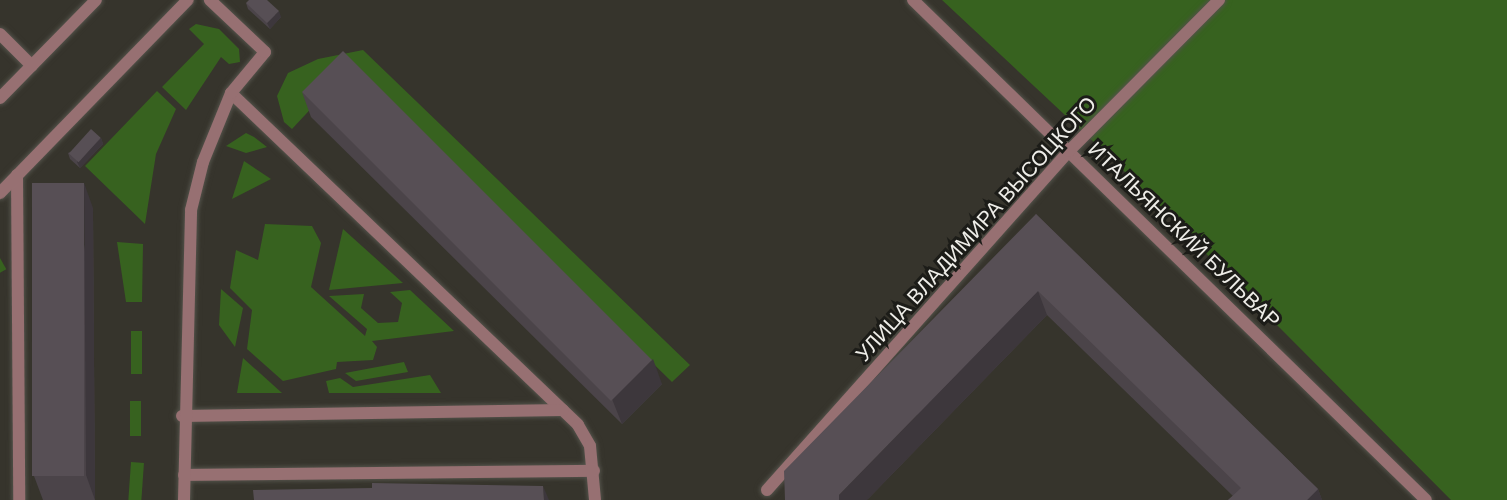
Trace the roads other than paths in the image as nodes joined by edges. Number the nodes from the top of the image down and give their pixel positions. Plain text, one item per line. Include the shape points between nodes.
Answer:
1 (96, 0) edge
2 (188, 0) edge
3 (210, 0) edge
4 (913, 0) edge
5 (1219, 0) edge
6 (0, 34) edge
7 (32, 66) junction
8 (231, 93) junction
9 (0, 98) edge
10 (1069, 151) junction
11 (17, 175) junction
12 (0, 193) edge
13 (563, 410) junction
14 (182, 416) junction
15 (594, 471) junction
16 (184, 475) junction
17 (767, 490) dead end
18 (19, 500) edge
19 (184, 500) edge
20 (595, 500) edge
21 (1426, 500) edge

1 - 7 street
2 - 11 street
3 - 8 street via 266,52
4 - 10 street, ИТАЛЬЯНСКИЙ БУЛЬВАР
5 - 10 street, УЛИЦА ВЛАДИМИРА ВЫСОЦКОГО
6 - 7 street
7 - 9 street
8 - 13 street
8 - 14 street via 203,162 191,210
10 - 17 street, УЛИЦА ВЛАДИМИРА ВЫСОЦКОГО
10 - 21 street, ИТАЛЬЯНСКИЙ БУЛЬВАР
11 - 12 street
11 - 18 street
13 - 14 street
13 - 15 street via 586,436
14 - 16 street
15 - 16 street
15 - 20 street
16 - 19 street

